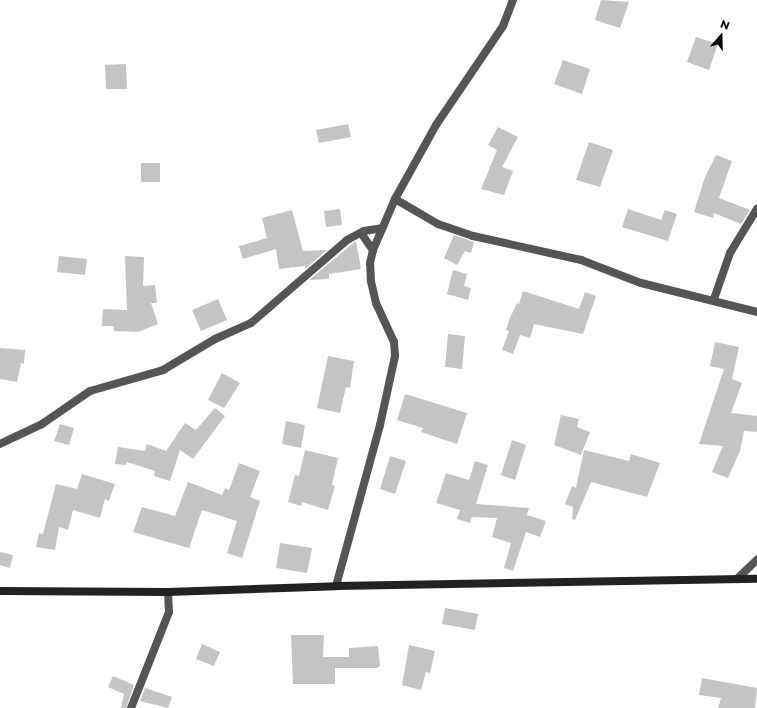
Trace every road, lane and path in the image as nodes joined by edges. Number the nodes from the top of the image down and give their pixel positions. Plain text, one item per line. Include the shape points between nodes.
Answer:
1 (513, 0) edge
2 (395, 199) junction
3 (757, 209) edge
4 (382, 228) junction
5 (361, 233) junction
6 (373, 250) junction
7 (714, 299) junction
8 (757, 312) edge
9 (0, 444) edge
10 (757, 561) edge
11 (737, 579) junction
12 (757, 579) edge
13 (336, 586) junction
14 (0, 591) edge
15 (168, 592) junction
16 (131, 708) edge

1 - 2 street via 502,26 436,125
2 - 4 street
2 - 7 street via 404,207 438,224 473,236 581,260 641,283
3 - 7 street via 730,252
4 - 5 street
4 - 6 street
5 - 6 street
5 - 9 street via 347,240 251,323 215,339 163,370 90,391 42,424
6 - 13 street via 370,263 371,281 376,303 394,342 395,356 380,425
7 - 8 street
10 - 11 street
11 - 12 street
11 - 13 street
13 - 15 street
14 - 15 street
15 - 16 street via 169,612

